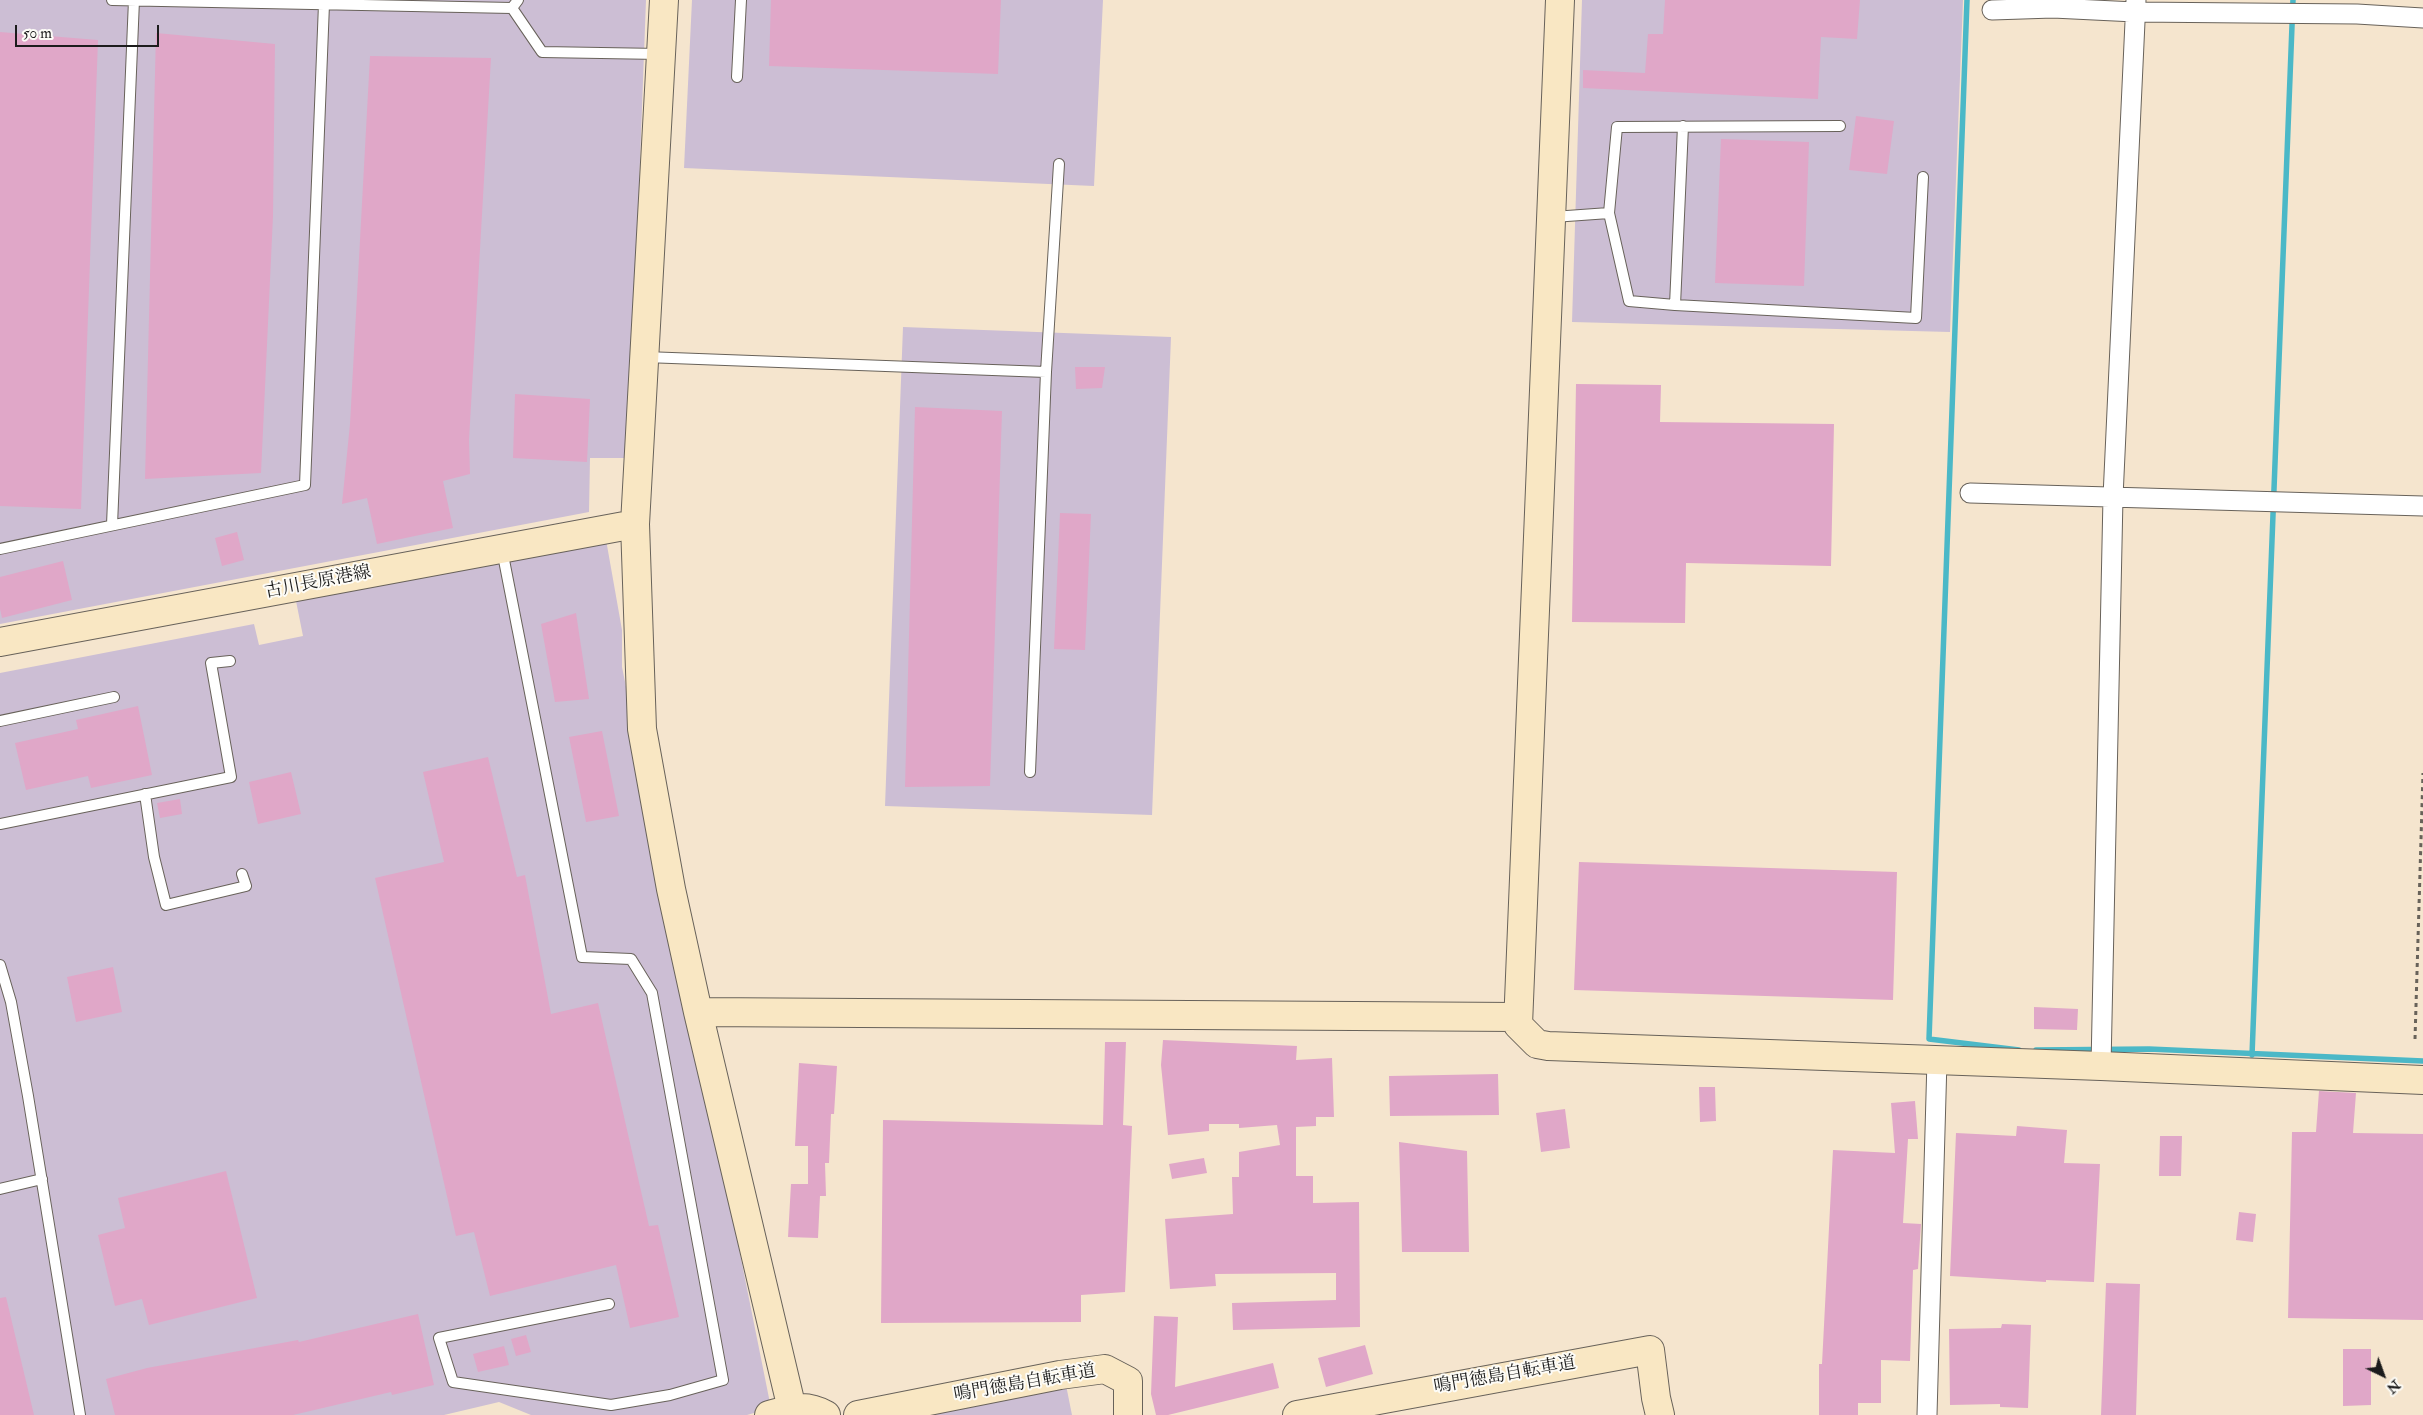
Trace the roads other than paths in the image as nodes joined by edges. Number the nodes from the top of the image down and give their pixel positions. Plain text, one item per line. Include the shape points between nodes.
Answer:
1 (112, 0) edge
2 (134, 0) edge
3 (664, 0) edge
4 (741, 0) edge
5 (1560, 0) edge
6 (324, 4) junction
7 (515, 4) edge
8 (2136, 6) edge
9 (1992, 10) dead end
10 (2423, 18) edge
11 (661, 54) junction
12 (737, 77) dead end
13 (1683, 126) junction
14 (1840, 126) dead end
15 (1060, 164) dead end
16 (1923, 177) dead end
17 (1609, 213) junction
18 (1551, 217) junction
19 (1675, 305) junction
20 (644, 357) junction
21 (1046, 372) junction
22 (1970, 493) dead end
23 (2113, 497) junction
24 (2423, 506) edge
25 (635, 524) junction
26 (112, 525) junction
27 (0, 549) edge
28 (501, 549) junction
29 (0, 642) edge
30 (230, 661) dead end
31 (114, 697) dead end
32 (0, 721) edge
33 (1030, 772) dead end
34 (145, 794) junction
35 (0, 824) edge
36 (242, 874) dead end
37 (0, 965) edge
38 (698, 1012) junction
39 (1517, 1017) junction
40 (1937, 1060) junction
41 (2100, 1062) junction
42 (2423, 1080) edge
43 (42, 1179) junction
44 (0, 1189) edge
45 (609, 1304) dead end
46 (780, 1412) edge
47 (80, 1415) edge
48 (826, 1415) edge
49 (858, 1415) edge
50 (1128, 1415) edge
51 (1297, 1415) edge
52 (1660, 1415) edge
53 (1928, 1415) edge

1 - 2 lane
2 - 6 lane
2 - 26 lane
3 - 11 street
4 - 12 lane
5 - 18 street
6 - 7 lane
6 - 26 lane via 305,485
7 - 11 lane via 542,52
8 - 9 street
8 - 10 street
8 - 23 street
11 - 20 street
13 - 14 lane
13 - 17 lane via 1618,126
13 - 19 lane
15 - 21 lane
16 - 19 lane via 1916,318
17 - 18 lane
17 - 19 lane via 1629,300
18 - 39 street
20 - 21 lane
20 - 25 street
21 - 33 lane
22 - 23 street
23 - 24 street
23 - 41 street
25 - 28 street, 古川長原港線
25 - 38 street via 642,730 671,889
26 - 27 lane
28 - 29 street, 古川長原港線
28 - 45 lane via 582,957 631,959 652,993 723,1380 670,1395 611,1405 453,1382 439,1338
30 - 34 lane via 211,663 231,777
31 - 32 lane
34 - 35 lane
34 - 36 lane via 154,856 166,905 246,886
37 - 43 lane via 11,1002
38 - 39 street
38 - 46 street
39 - 40 street via 1518,1025 1527,1036 1537,1044 1548,1046
40 - 41 street
40 - 53 street
41 - 42 street
43 - 44 lane
43 - 47 lane
46 - 48 street via 813,1408
49 - 50 street, 鳴門徳島自転車道 via 1105,1369 1128,1381
51 - 52 street, 鳴門徳島自転車道 via 1650,1350

